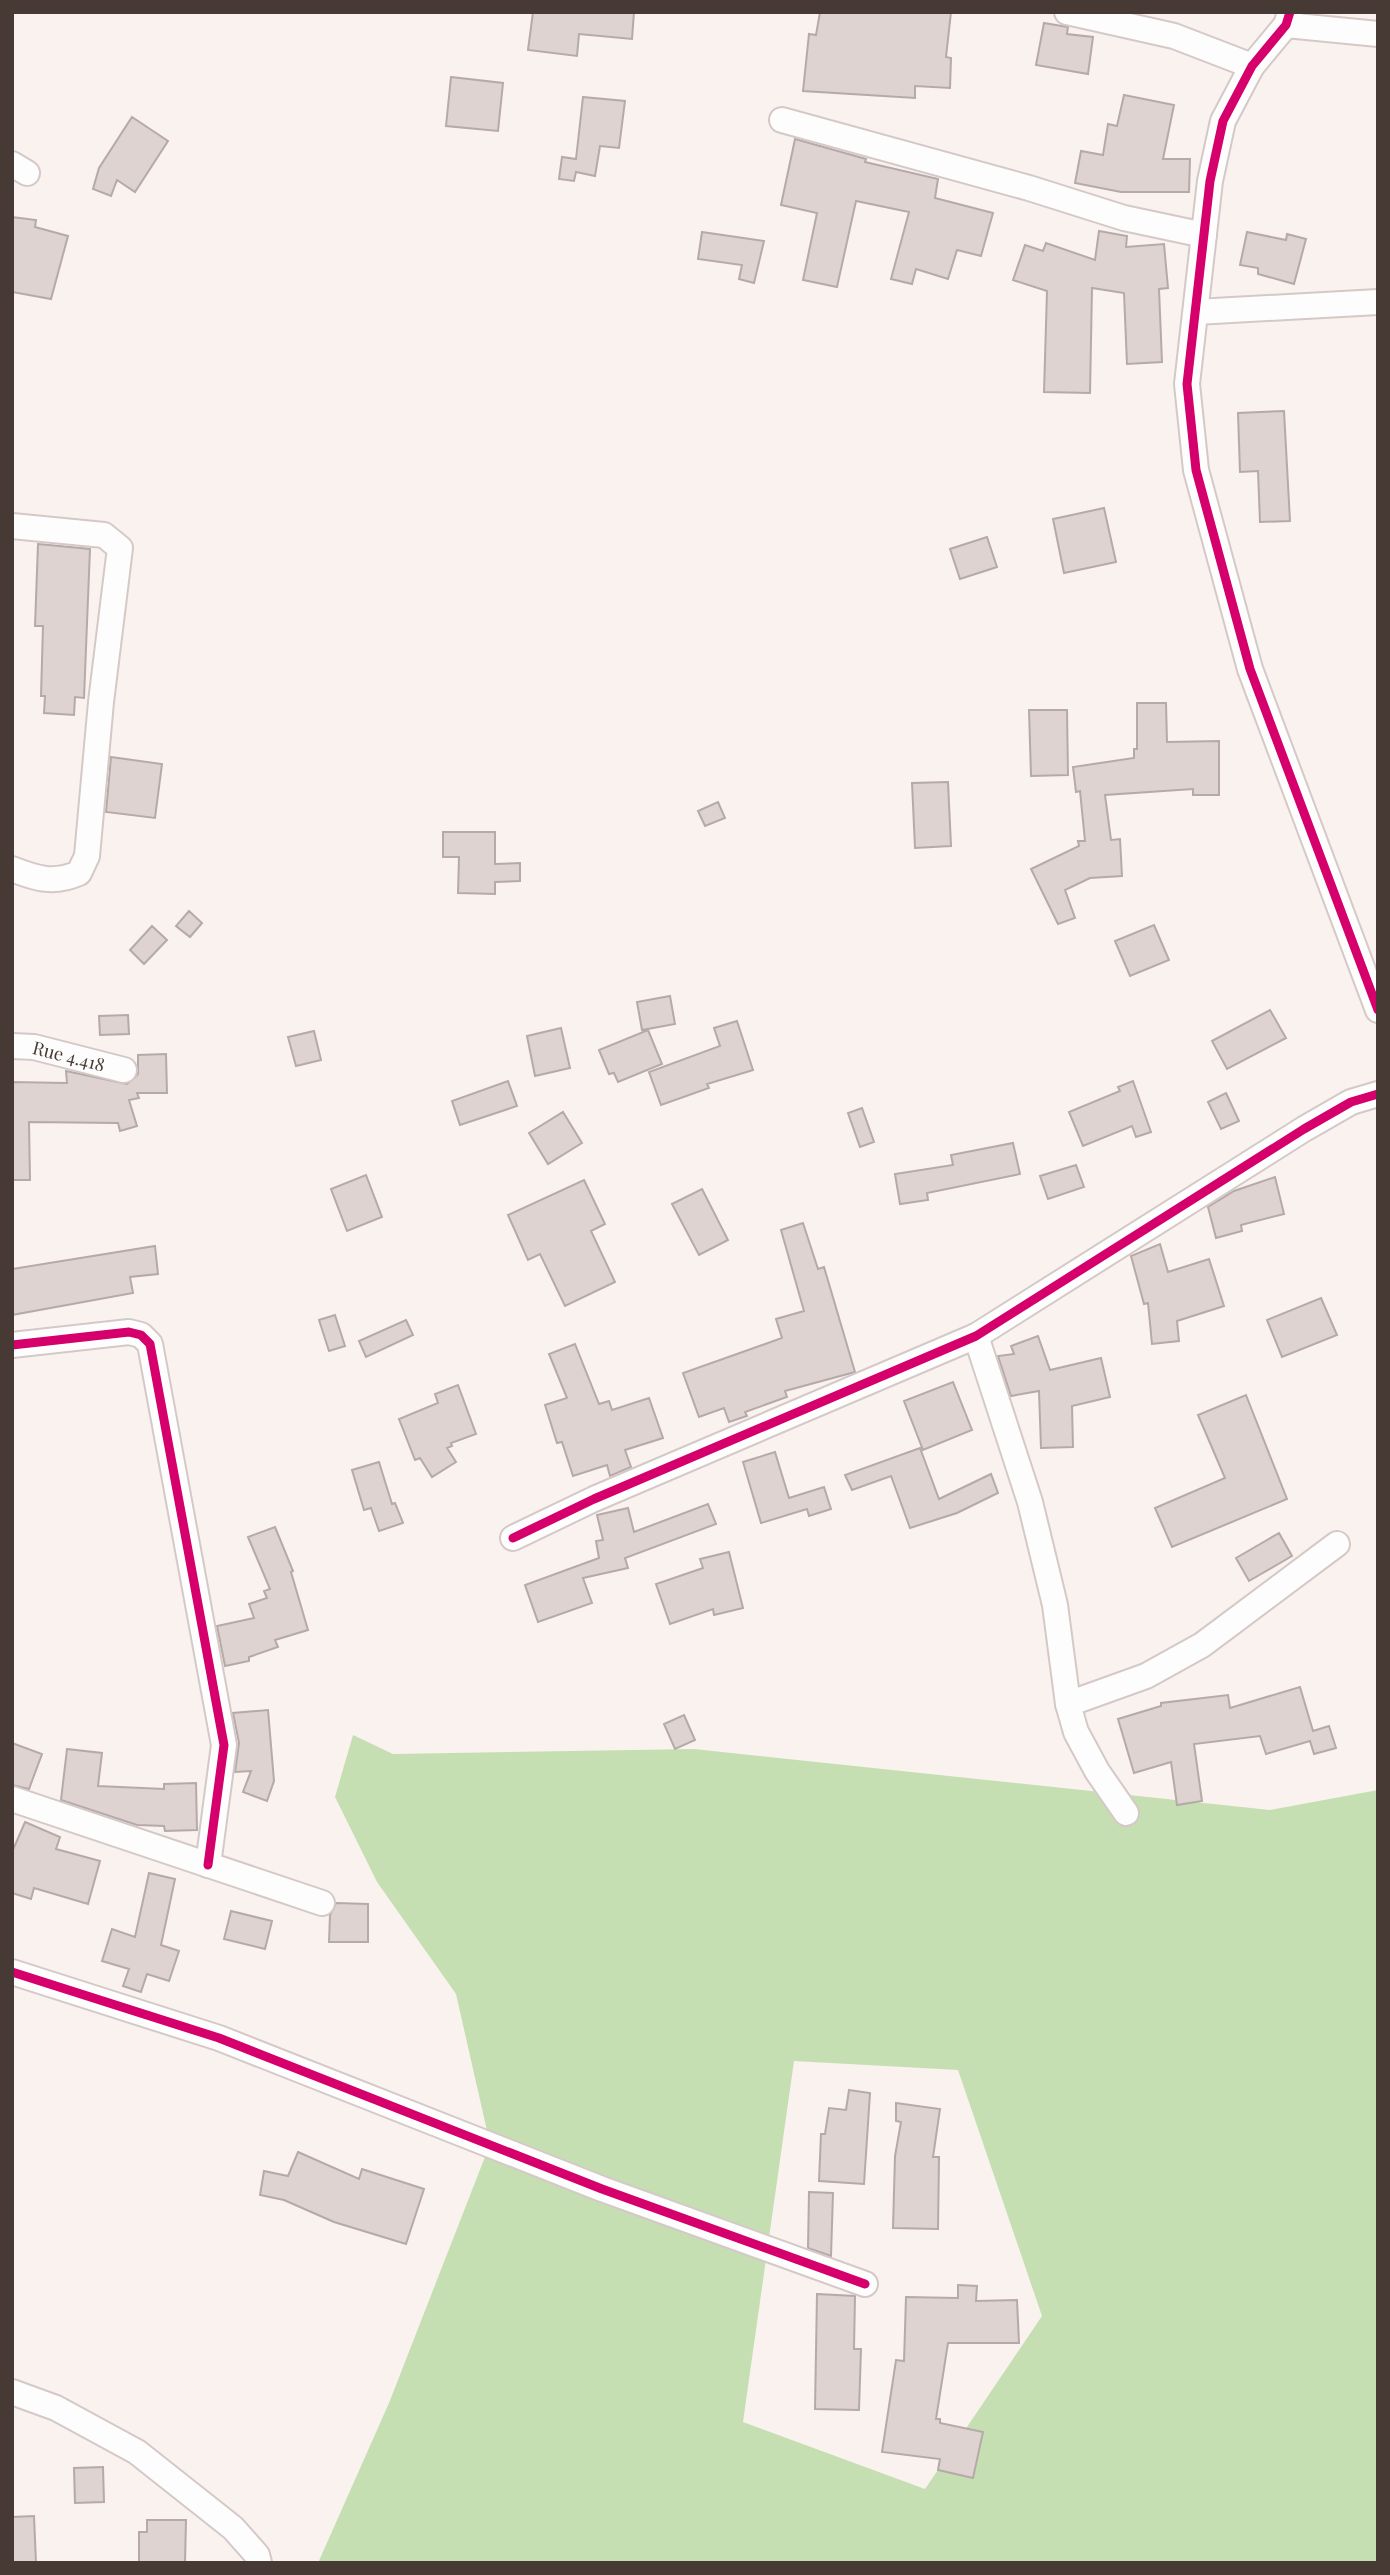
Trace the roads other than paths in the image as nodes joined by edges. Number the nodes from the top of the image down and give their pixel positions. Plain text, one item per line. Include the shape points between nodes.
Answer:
1 (1067, 12) edge
2 (1288, 19) edge
3 (1378, 34) edge
4 (1252, 65) junction
5 (782, 120) dead end
6 (1204, 235) junction
7 (1378, 302) edge
8 (1196, 312) junction
9 (12, 526) edge
10 (12, 869) edge
11 (1378, 1010) edge
12 (12, 1046) edge
13 (124, 1070) dead end
14 (1378, 1094) edge
15 (976, 1336) junction
16 (12, 1345) edge
17 (513, 1538) dead end
18 (1337, 1544) dead end
19 (1068, 1704) junction
20 (12, 1799) edge
21 (1126, 1814) dead end
22 (208, 1865) junction
23 (321, 1903) dead end
24 (12, 1972) edge
25 (865, 2284) dead end
26 (12, 2392) edge
27 (259, 2563) edge

1 - 4 street via 1174,36
2 - 3 street
2 - 4 street
4 - 6 street via 1223,121
5 - 6 street via 1124,218
6 - 8 street
7 - 8 street
8 - 11 street via 1186,384 1196,470 1250,669
9 - 10 street via 104,535 120,548 87,856 79,873 61,881 37,879
12 - 13 street, Rue 4.418 via 34,1047
14 - 15 street via 1352,1102 1304,1129
15 - 17 street
15 - 19 street via 1030,1502 1055,1605
16 - 22 street via 129,1332 150,1344 224,1745
18 - 19 street via 1202,1645 1146,1675
19 - 21 street via 1087,1752
20 - 22 street
22 - 23 street
24 - 25 street via 219,2038 602,2189
26 - 27 street via 56,2408 137,2452 233,2528

